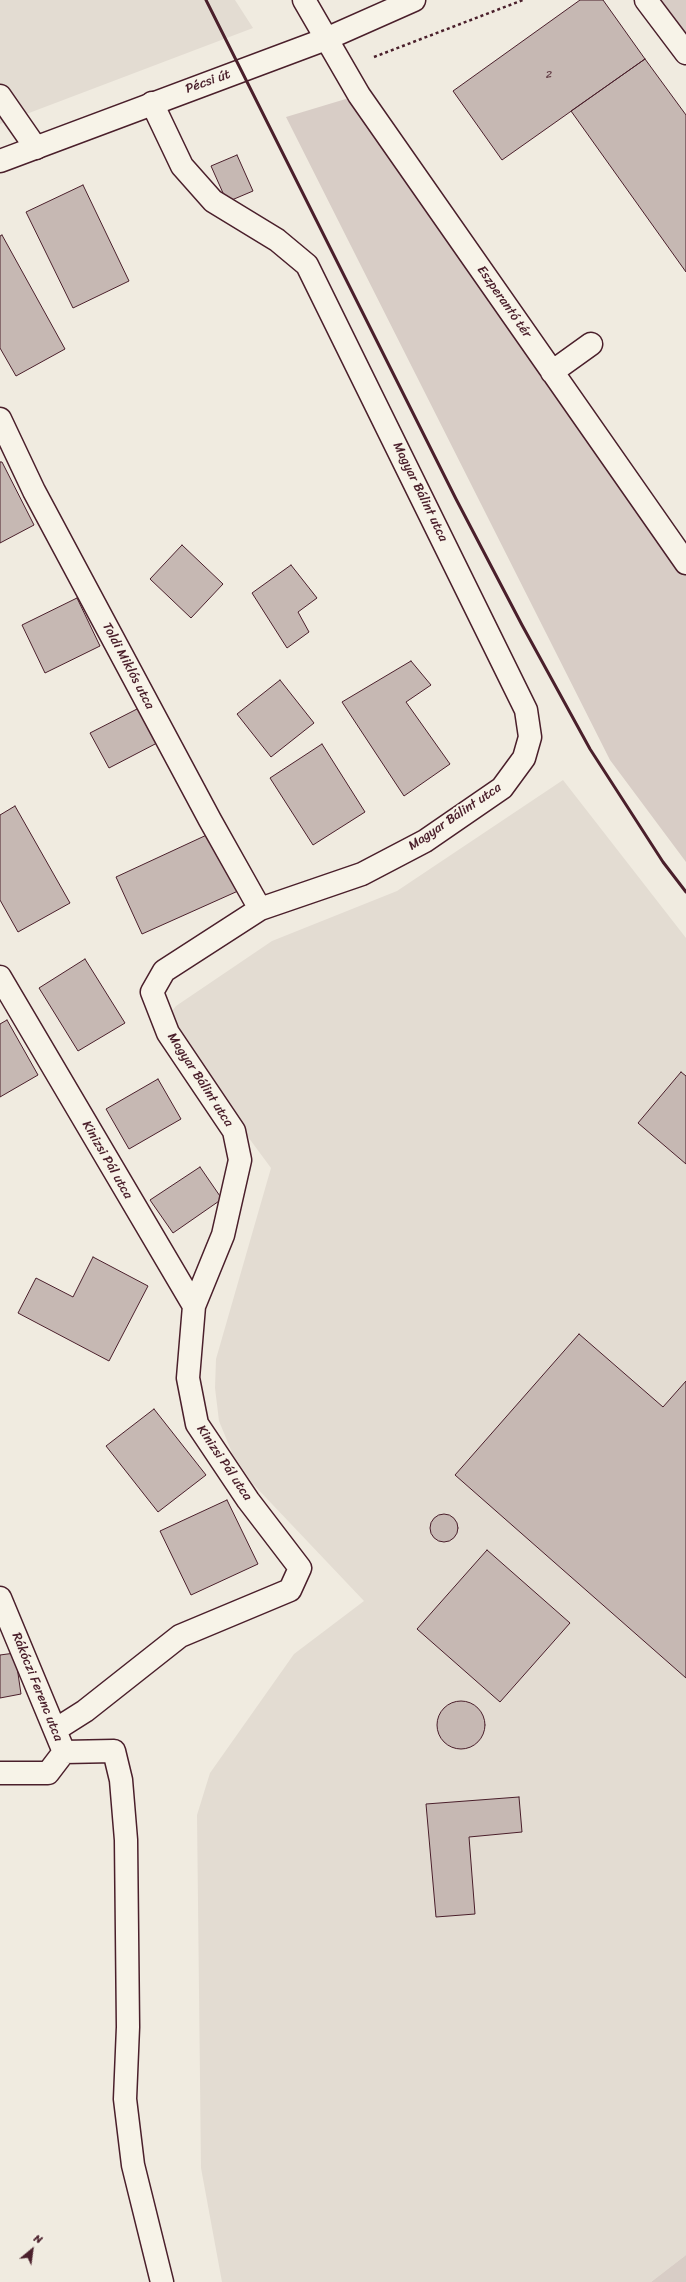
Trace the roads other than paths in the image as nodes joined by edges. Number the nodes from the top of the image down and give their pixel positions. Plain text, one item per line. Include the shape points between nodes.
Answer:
1 (304, 0) edge
2 (414, 0) edge
3 (646, 0) edge
4 (326, 39) junction
5 (686, 53) edge
6 (0, 96) edge
7 (152, 103) junction
8 (36, 148) junction
9 (0, 161) edge
10 (591, 344) dead end
11 (552, 372) junction
12 (0, 419) edge
13 (686, 563) edge
14 (260, 909) junction
15 (0, 977) edge
16 (194, 1306) junction
17 (0, 1598) edge
18 (55, 1730) junction
19 (64, 1752) junction
20 (0, 1773) edge
21 (162, 2282) edge

1 - 4 street, Eszperantó tér
2 - 4 street, Pécsi út
3 - 5 street
4 - 7 street, Pécsi út
4 - 11 street, Eszperantó tér via 358,95
6 - 8 street
7 - 8 street, Pécsi út
7 - 14 street, Magyar Bálint utca via 182,166 213,201 277,240 307,265 526,710 530,738 524,758 502,788 425,841 362,874
8 - 9 street, Pécsi út
10 - 11 street
11 - 13 street, Eszperantó tér
12 - 14 street, Toldi Miklós utca via 42,505
14 - 16 street, Magyar Bálint utca via 164,971 152,992 168,1033 234,1131 240,1160 223,1235
15 - 16 street, Kinizsi Pál utca
16 - 18 street, Kinizsi Pál utca via 188,1378 197,1424 248,1500 300,1568 290,1590 180,1636 85,1710
17 - 18 street, Rákóczi Ferenc utca
18 - 19 street, Rákóczi Ferenc utca
19 - 20 street, Rákóczi Ferenc utca via 48,1773
19 - 21 street via 114,1751 121,1780 126,1840 128,2026 125,2098 133,2165

